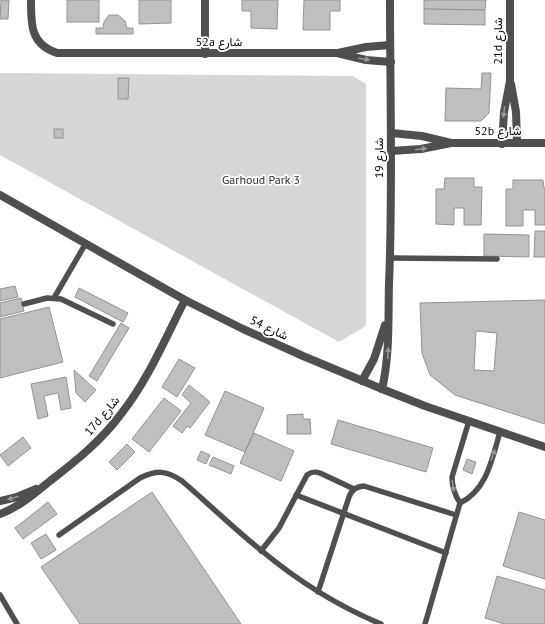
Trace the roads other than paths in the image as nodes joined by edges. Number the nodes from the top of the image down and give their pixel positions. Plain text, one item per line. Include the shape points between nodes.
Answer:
1 (31, 0) edge
2 (205, 0) edge
3 (390, 0) edge
4 (510, 0) edge
5 (390, 45) junction
6 (337, 53) junction
7 (205, 54) junction
8 (391, 62) junction
9 (510, 81) junction
10 (391, 133) junction
11 (451, 143) junction
12 (517, 143) junction
13 (545, 143) edge
14 (502, 144) junction
15 (391, 151) junction
16 (0, 195) edge
17 (86, 243) junction
18 (390, 258) junction
19 (497, 259) dead end
20 (54, 298) junction
21 (185, 300) junction
22 (24, 304) dead end
23 (388, 317) junction
24 (113, 324) dead end
25 (362, 381) junction
26 (382, 390) junction
27 (469, 421) junction
28 (500, 432) junction
29 (545, 447) edge
30 (51, 481) junction
31 (354, 489) junction
32 (296, 495) junction
33 (0, 501) edge
34 (460, 503) junction
35 (343, 513) junction
36 (0, 514) edge
37 (456, 515) junction
38 (59, 534) dead end
39 (261, 551) junction
40 (446, 553) junction
41 (318, 592) junction
42 (0, 596) edge
43 (17, 624) edge
44 (381, 624) edge
45 (425, 624) edge

1 - 7 street, 52a شارع via 32,29 38,41 47,50 69,54
2 - 7 street
3 - 5 street, شارع 19
4 - 9 street, 21d شارع
5 - 6 street via 366,46
5 - 8 street, شارع 19
6 - 7 street, 52a شارع
6 -> 8 street, 52a شارع via 366,60
8 - 10 street, شارع 19
9 - 12 street, 21d شارع via 516,112
9 -> 14 street, 21d شارع via 504,112
10 - 11 street, 52b شارع via 422,136
10 - 15 street, شارع 19
11 - 14 street, 52b شارع
15 -> 11 street, 52b شارع
12 - 13 street, 52b شارع
12 - 14 street, 52b شارع
15 - 18 street, شارع 19
16 - 17 street, شارع 54
17 - 20 lane
17 - 21 street, شارع 54
18 - 19 lane
18 - 23 street, شارع 19
20 - 22 lane
20 - 24 lane via 67,301
21 - 25 street, شارع 54
21 - 30 street, 17d شارع via 140,387 122,414 100,439
23 - 25 street, شارع 19 via 374,359
26 -> 23 street, شارع 19 via 388,352
25 - 26 street, شارع 54
26 - 27 street, شارع 54
27 - 28 street, شارع 54
27 -> 34 lane via 452,477 452,486
28 - 29 street, شارع 54
34 -> 28 lane via 475,494 485,479
30 -> 33 street via 17,497
30 - 36 street, 17d شارع via 24,502
31 - 32 lane via 315,471 307,475
31 - 35 lane
31 - 37 lane via 364,486
32 - 35 lane
32 - 39 lane via 279,528
34 - 37 lane
35 - 40 lane
35 - 41 lane
37 - 40 lane
38 - 39 lane via 140,478 150,473 162,472 173,474 182,480
39 - 41 lane
40 - 45 lane
41 - 44 lane
42 - 43 lane

